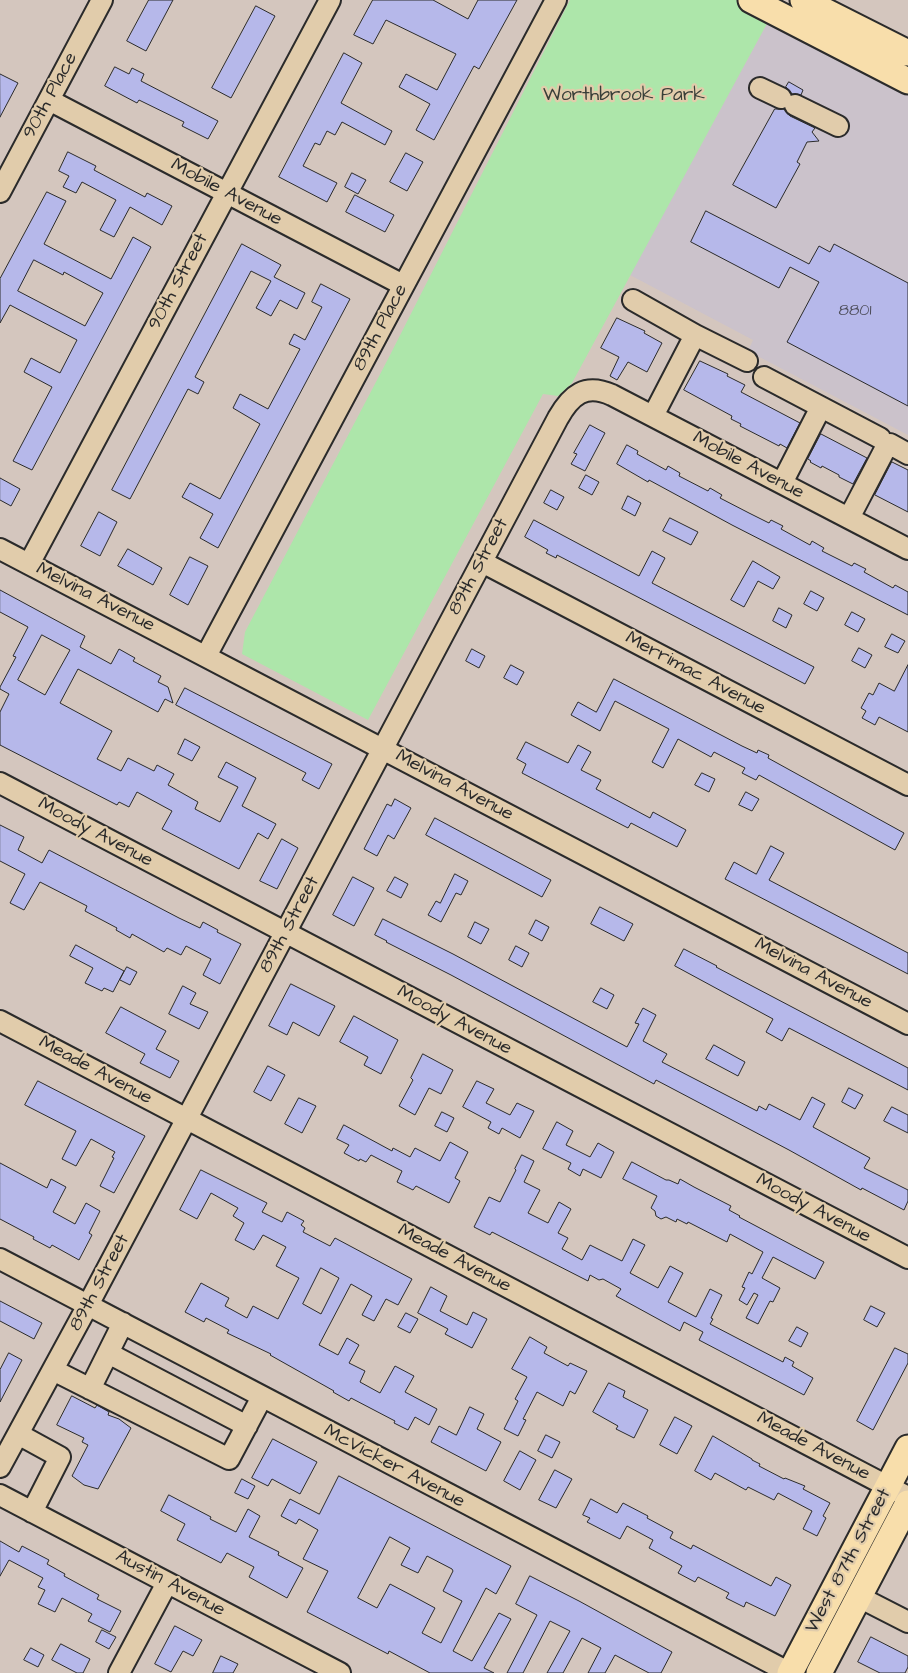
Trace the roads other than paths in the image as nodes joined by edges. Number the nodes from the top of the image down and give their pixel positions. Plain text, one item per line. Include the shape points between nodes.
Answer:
1 (102, 0) edge
2 (330, 0) edge
3 (556, 0) edge
4 (751, 0) edge
5 (811, 2) edge
6 (908, 54) edge
7 (908, 81) edge
8 (762, 84) dead end
9 (49, 100) junction
10 (840, 122) dead end
11 (0, 192) edge
12 (226, 193) junction
13 (404, 285) junction
14 (633, 300) dead end
15 (695, 335) junction
16 (747, 361) dead end
17 (764, 377) dead end
18 (586, 391) joint
19 (821, 408) junction
20 (652, 416) junction
21 (880, 438) dead end
22 (908, 454) edge
23 (782, 483) junction
24 (849, 518) junction
25 (0, 549) edge
26 (908, 549) edge
27 (482, 562) junction
28 (29, 564) junction
29 (206, 656) junction
30 (382, 748) junction
31 (0, 783) edge
32 (908, 785) edge
33 (286, 933) junction
34 (0, 1021) edge
35 (908, 1024) edge
36 (187, 1119) junction
37 (908, 1258) edge
38 (0, 1259) edge
39 (88, 1305) junction
40 (124, 1324) junction
41 (108, 1353) junction
42 (53, 1370) junction
43 (90, 1389) junction
44 (262, 1397) junction
45 (247, 1426) junction
46 (18, 1434) junction
47 (908, 1448) edge
48 (0, 1467) edge
49 (898, 1491) edge
50 (0, 1495) edge
51 (908, 1503) edge
52 (32, 1512) junction
53 (167, 1582) junction
54 (859, 1597) junction
55 (908, 1622) edge
56 (119, 1673) edge
57 (340, 1673) edge
58 (790, 1673) edge
59 (819, 1673) edge

1 - 9 street, 90th Place
2 - 12 street, 90th Street
3 - 13 street, 89th Place
4 - 7 main road
5 - 6 main road
8 - 10 street
9 - 11 street, 90th Place
9 - 12 street, Mobile Avenue
12 - 13 street, Mobile Avenue
12 - 28 street, 90th Street
13 - 29 street, 89th Place
14 - 15 street
15 - 16 street
15 - 20 street
17 - 19 street
18 - 20 street, Mobile Avenue via 605,392
18 - 27 street, 89th Street via 577,394 564,406
19 - 21 street
19 - 23 street
20 - 23 street, Mobile Avenue
22 - 24 street via 890,444
23 - 24 street, Mobile Avenue
24 - 26 street, Mobile Avenue
25 - 28 street, Melvina Avenue
27 - 30 street, 89th Street
27 - 32 street, Merrimac Avenue
28 - 29 street, Melvina Avenue
29 - 30 street, Melvina Avenue
30 - 33 street, 89th Street
30 - 35 street, Melvina Avenue
31 - 33 street, Moody Avenue
33 - 36 street, 89th Street
33 - 37 street, Moody Avenue
34 - 36 street, Meade Avenue
36 - 39 street, 89th Street
36 - 49 street, Meade Avenue
38 - 39 street, McVicker Avenue
39 - 40 street, McVicker Avenue
39 - 42 street, 89th Street
40 - 41 street
40 - 44 street, McVicker Avenue
41 - 43 street
41 - 45 street
42 - 43 street
42 - 46 street, 89th Street
43 - 45 street via 230,1459
44 - 45 street
44 - 58 street, McVicker Avenue
46 - 48 street, 89th Street
46 - 52 street via 60,1457
47 - 49 main road, West 87th Street
49 - 58 main road, West 87th Street
50 - 52 street, Austin Avenue
51 - 54 main road, West 87th Street
52 - 53 street, Austin Avenue
53 - 56 street
53 - 57 street, Austin Avenue
54 - 55 street
54 - 59 main road, West 87th Street

